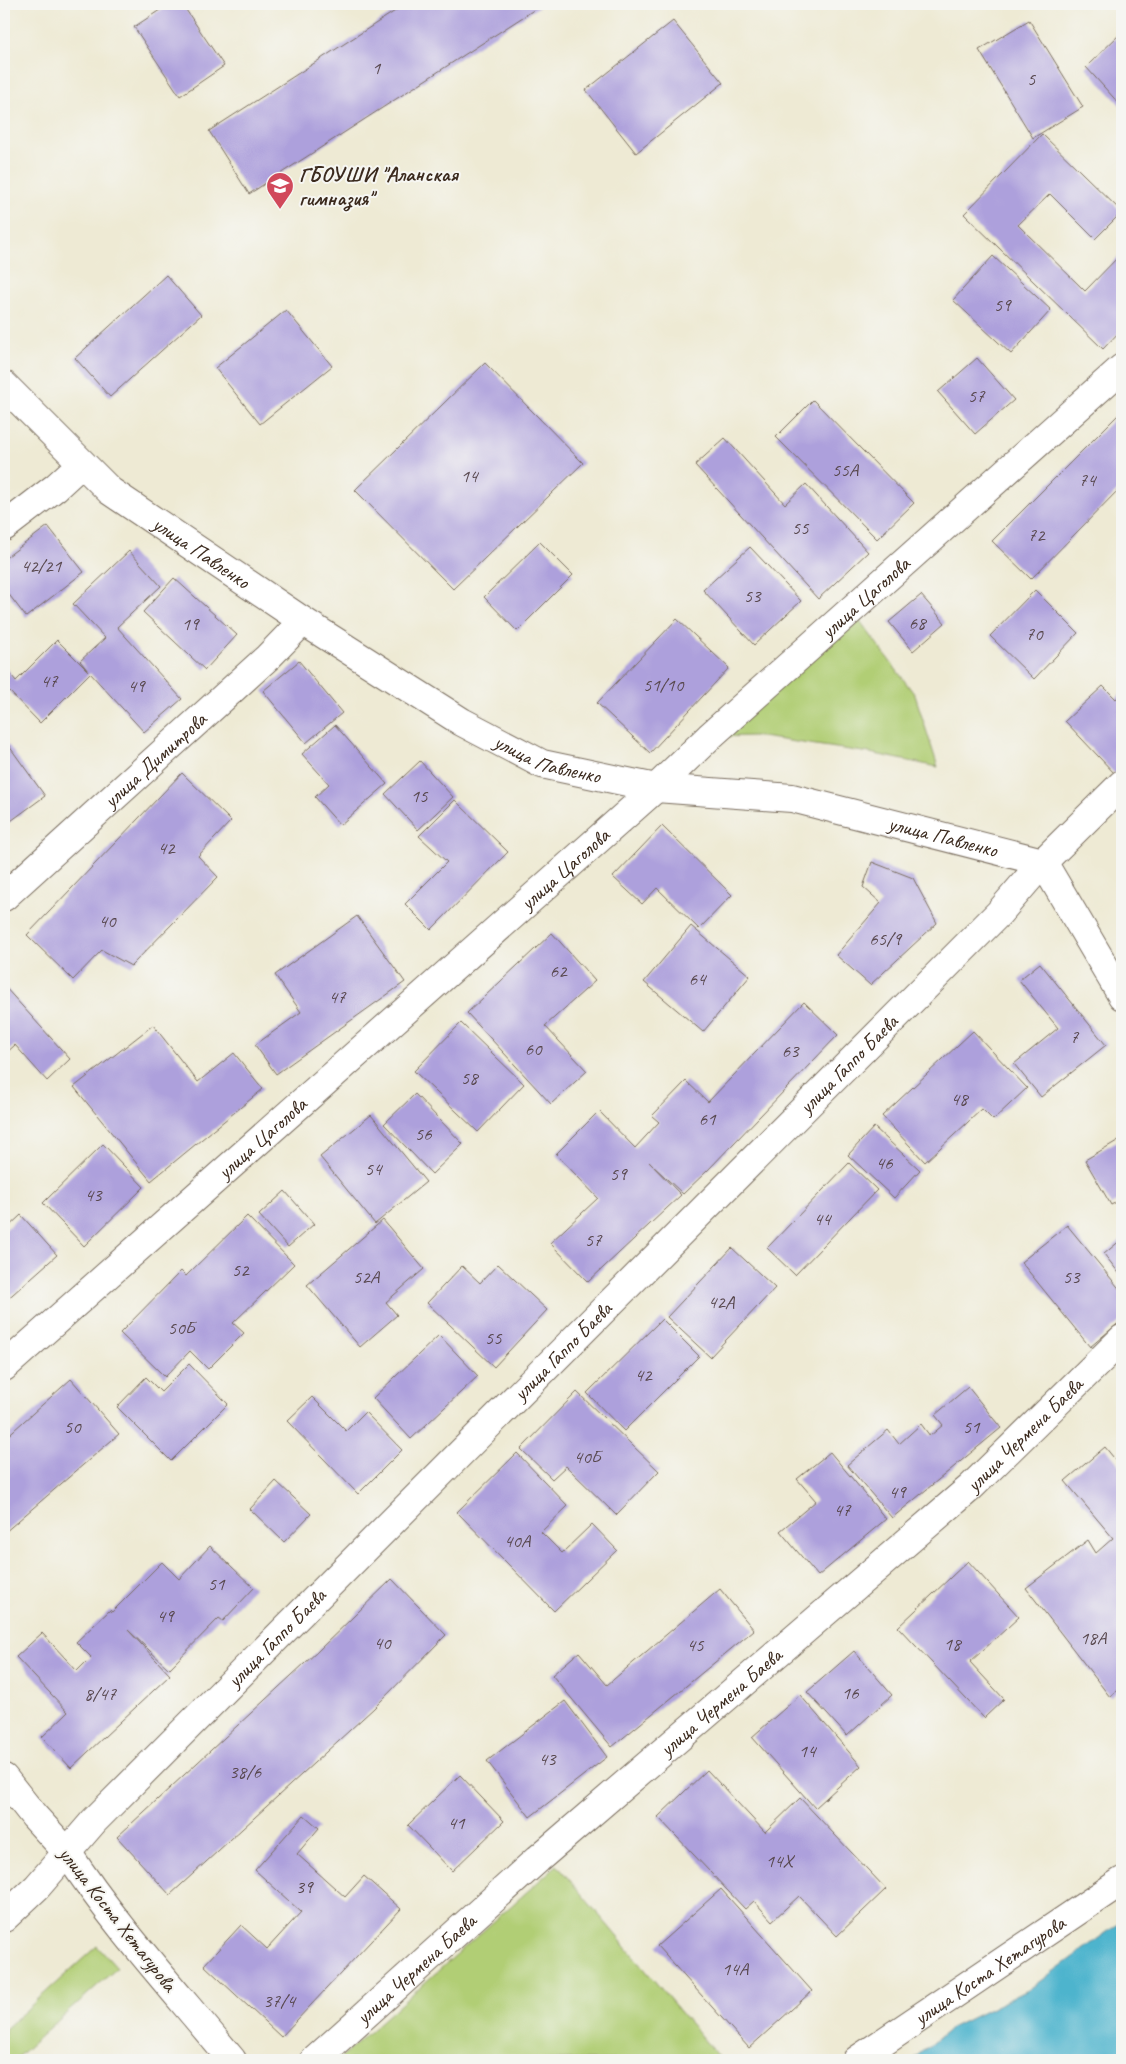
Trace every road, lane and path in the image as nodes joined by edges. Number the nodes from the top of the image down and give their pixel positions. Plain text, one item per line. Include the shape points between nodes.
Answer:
1 (1122, 368) edge
2 (4, 385) edge
3 (82, 464) junction
4 (4, 527) edge
5 (303, 621) junction
6 (1122, 784) edge
7 (656, 788) junction
8 (1043, 862) junction
9 (4, 897) edge
10 (1122, 996) edge
11 (1122, 1338) edge
12 (4, 1367) edge
13 (4, 1778) edge
14 (67, 1852) junction
15 (1122, 1881) edge
16 (4, 1918) edge
17 (232, 2060) edge
18 (315, 2060) edge
19 (857, 2060) edge

1 - 7 street, улица Цаголова
2 - 3 street, улица Павленко
3 - 4 street
3 - 5 street, улица Павленко via 110,491
5 - 7 street, улица Павленко via 462,722 542,764
5 - 9 street, улица Димитрова via 268,657
6 - 8 street, улица Гаппо Баева
7 - 8 street, улица Павленко via 792,798
7 - 12 street, улица Цаголова
8 - 10 street
8 - 14 street, улица Гаппо Баева via 999,914 108,1807
11 - 18 street, улица Чермена Баева via 971,1487 538,1859
13 - 14 street, улица Коста Хетагурова
14 - 16 street, улица Гаппо Баева
14 - 17 street, улица Коста Хетагурова via 84,1878
15 - 19 street, улица Коста Хетагурова

